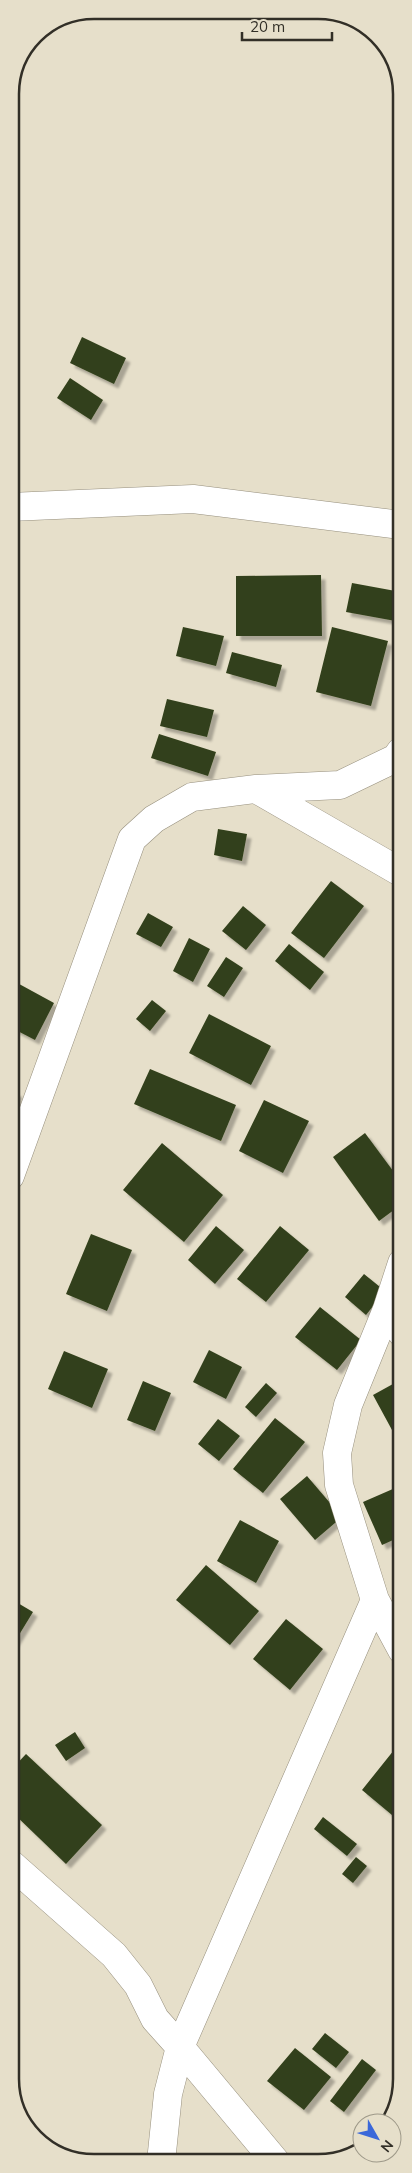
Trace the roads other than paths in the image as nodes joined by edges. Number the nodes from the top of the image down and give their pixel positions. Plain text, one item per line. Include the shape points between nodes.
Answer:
1 (19, 508) edge
2 (393, 524) edge
3 (393, 759) edge
4 (256, 789) junction
5 (393, 868) edge
6 (19, 1151) edge
7 (393, 1290) edge
8 (387, 1308) junction
9 (393, 1318) edge
10 (375, 1600) junction
11 (393, 1633) edge
12 (19, 1871) edge
13 (180, 2047) junction
14 (162, 2154) edge
15 (269, 2154) edge

1 - 2 street via 193,498
3 - 4 street via 340,785
4 - 5 street
4 - 6 street via 192,797 154,819 132,839
7 - 8 street
8 - 9 street
8 - 10 street via 348,1405 338,1453 339,1485
10 - 11 street
10 - 13 street
12 - 13 street via 114,1955 138,1985 155,2019
13 - 14 street via 168,2094
13 - 15 street

